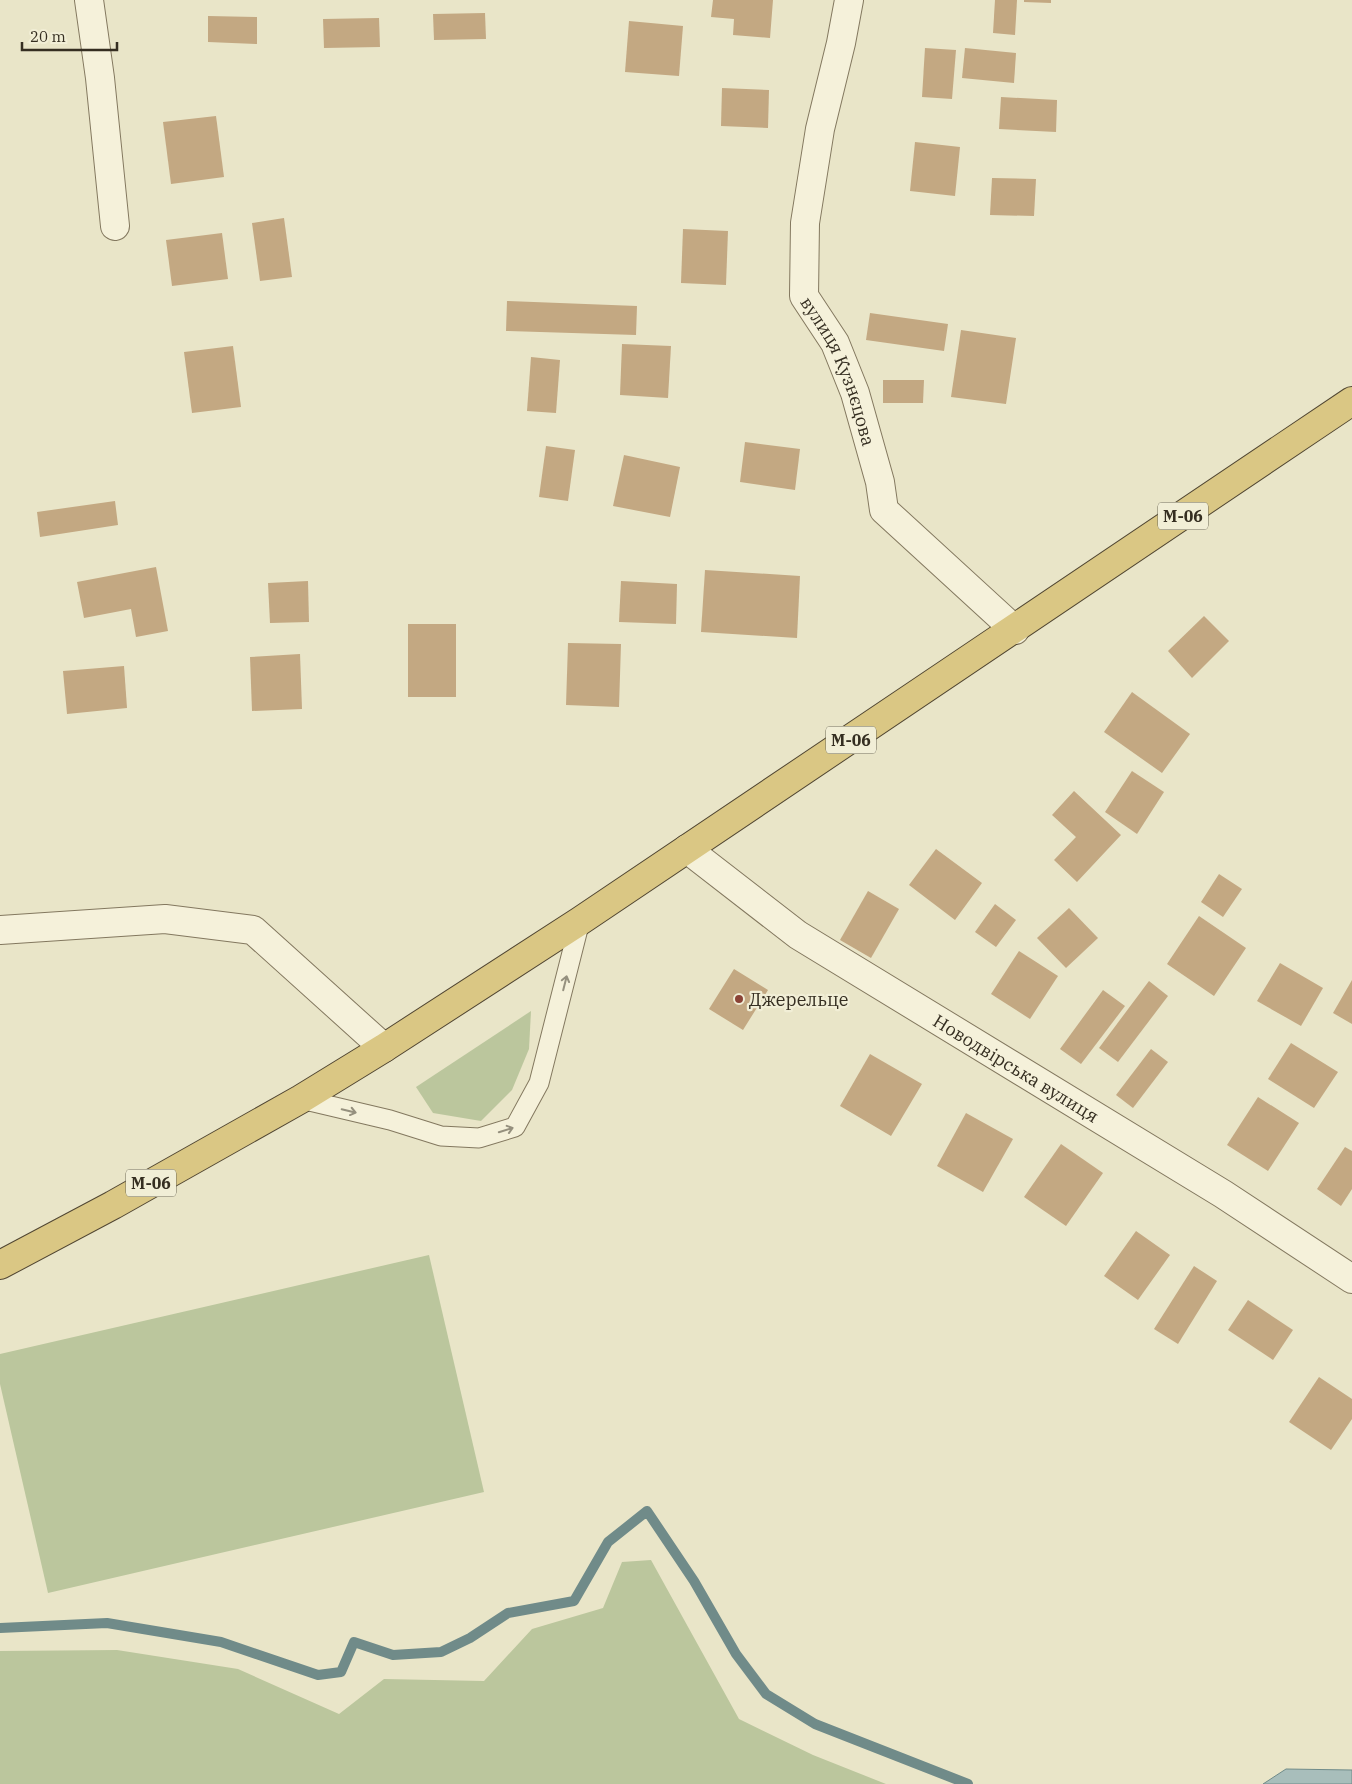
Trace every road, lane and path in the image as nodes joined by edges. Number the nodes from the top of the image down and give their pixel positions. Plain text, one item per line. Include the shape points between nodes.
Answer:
1 (89, 0) edge
2 (849, 0) edge
3 (115, 226) dead end
4 (1352, 401) edge
5 (1014, 630) junction
6 (687, 849) junction
7 (580, 921) junction
8 (0, 930) edge
9 (384, 1048) junction
10 (301, 1099) junction
11 (0, 1265) edge
12 (1352, 1279) edge

1 - 3 street
2 - 5 street, вулиця Кузнєцова via 820,129 805,223 804,296 835,343 855,393 880,482 884,510
4 - 5 highway, М-06
5 - 6 highway, М-06
6 - 7 highway, М-06
6 - 12 street, Новодвірська вулиця via 798,935 1224,1194
7 - 9 highway, М-06
10 -> 7 lane via 390,1120 440,1136 479,1138 515,1127 539,1084
8 - 9 street via 165,919 253,930
9 - 10 highway, М-06
10 - 11 highway, М-06

